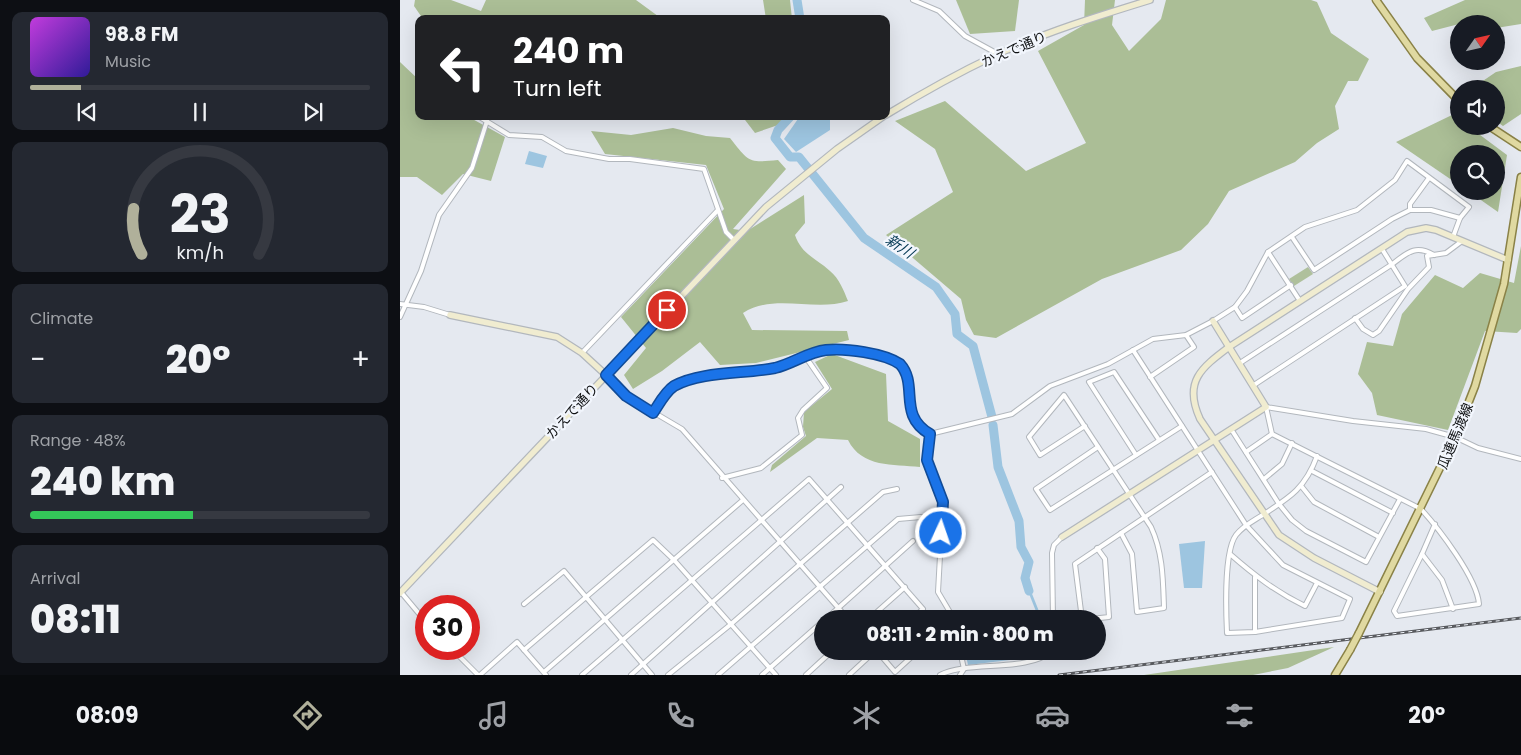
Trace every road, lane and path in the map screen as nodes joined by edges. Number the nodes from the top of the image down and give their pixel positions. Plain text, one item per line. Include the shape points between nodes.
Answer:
1 (913, 0) edge
2 (1150, 0) edge
3 (1376, 0) edge
4 (998, 54) junction
5 (1450, 92) edge
6 (890, 113) edge
7 (879, 120) edge
8 (487, 121) joint
9 (1503, 135) edge
10 (1521, 147) edge
11 (1430, 178) junction
12 (1521, 178) edge
13 (718, 210) junction
14 (1410, 210) junction
15 (1460, 218) junction
16 (1292, 237) junction
17 (1454, 237) junction
18 (733, 239) junction
19 (1462, 241) junction
20 (1382, 248) junction
21 (1268, 252) junction
22 (1434, 255) junction
23 (1508, 260) junction
24 (1391, 265) junction
25 (1291, 285) junction
26 (1300, 301) junction
27 (400, 304) edge
28 (407, 304) junction
29 (1235, 307) junction
30 (450, 315) joint
31 (400, 317) edge
32 (1355, 318) junction
33 (1213, 321) junction
34 (1186, 334) junction
35 (1229, 347) junction
36 (1133, 350) junction
37 (582, 353) junction
38 (805, 356) junction
39 (1240, 363) junction
40 (606, 375) junction
41 (1150, 377) junction
42 (1254, 385) junction
43 (1266, 406) junction
44 (653, 413) junction
45 (1085, 426) junction
46 (1182, 426) junction
47 (1231, 429) junction
48 (930, 434) junction
49 (1272, 434) junction
50 (1455, 438) junction
51 (1160, 440) junction
52 (1214, 440) junction
53 (1292, 443) junction
54 (1098, 447) junction
55 (1198, 450) junction
56 (1246, 452) junction
57 (1136, 455) junction
58 (1317, 456) junction
59 (1521, 459) edge
60 (1113, 470) junction
61 (1312, 471) junction
62 (1212, 472) junction
63 (722, 478) junction
64 (1264, 479) junction
65 (841, 487) dead end
66 (1302, 487) junction
67 (897, 489) dead end
68 (1130, 494) junction
69 (1400, 499) junction
70 (743, 500) junction
71 (828, 501) junction
72 (1279, 504) junction
73 (1421, 510) junction
74 (1393, 513) junction
75 (1263, 515) junction
76 (921, 517) dead end
77 (1145, 518) junction
78 (761, 522) junction
79 (847, 524) junction
80 (1434, 524) junction
81 (1246, 525) junction
82 (1121, 533) junction
83 (1062, 537) joint
84 (1379, 537) junction
85 (913, 541) dead end
86 (781, 543) junction
87 (866, 545) junction
88 (1098, 548) junction
89 (1230, 554) junction
90 (1422, 554) junction
91 (674, 560) junction
92 (800, 565) junction
93 (885, 566) junction
94 (1256, 577) junction
95 (693, 582) junction
96 (1316, 583) junction
97 (819, 586) junction
98 (905, 587) junction
99 (400, 592) edge
100 (1380, 592) junction
101 (585, 596) junction
102 (524, 604) dead end
103 (712, 604) junction
104 (839, 608) junction
105 (415, 609) edge
106 (1452, 609) junction
107 (837, 610) edge
108 (879, 610) edge
109 (922, 610) edge
110 (949, 610) edge
111 (1054, 610) edge
112 (1081, 610) edge
113 (1106, 617) edge
114 (604, 618) junction
115 (730, 625) junction
116 (814, 629) edge
117 (1255, 632) junction
118 (623, 640) junction
119 (750, 647) junction
120 (524, 650) junction
121 (463, 660) edge
122 (822, 660) edge
123 (866, 660) edge
124 (884, 660) edge
125 (908, 660) edge
126 (962, 660) edge
127 (1033, 660) edge
128 (643, 665) junction
129 (770, 668) junction
130 (964, 669) junction
131 (545, 673) edge
132 (479, 675) edge
133 (582, 675) edge
134 (631, 675) edge
135 (652, 675) edge
136 (668, 675) edge
137 (718, 675) edge
138 (762, 675) edge
139 (776, 675) edge
140 (806, 675) edge
141 (849, 675) edge
142 (940, 675) edge
143 (960, 675) edge
144 (1335, 675) edge

1 - 4 street via 939,11 965,36
2 - 4 street, かえで通り via 1083,20
3 - 5 main road via 1417,58
4 - 6 street, かえで通り via 945,80
7 - 18 street, かえで通り via 814,167
8 - 13 street via 509,134 542,136 566,151 704,169
8 - 28 street via 472,168 439,215
9 - 10 main road
11 - 14 street via 1410,204
11 - 15 street via 1469,207
11 - 16 street via 1407,161 1395,180 1357,210 1305,227
12 - 23 main road, 瓜連馬渡線
13 - 18 street via 726,232
13 - 37 street
14 - 15 street via 1431,210
14 - 16 street via 1314,270
15 - 17 street
16 - 21 street
17 - 19 street
17 - 20 street via 1436,230 1420,229 1407,232
18 - 40 street, かえで通り
19 - 22 street via 1446,253
19 - 23 street
20 - 24 street
20 - 26 street
21 - 25 street
21 - 29 street via 1248,291
22 - 24 street via 1424,249 1409,251
22 - 32 street via 1428,256 1430,267 1408,289 1379,331 1373,335 1363,329
23 - 50 main road, 瓜連馬渡線 via 1484,361
24 - 32 street via 1405,286
24 - 39 street
25 - 26 street
25 - 29 street via 1242,318
26 - 35 street
27 - 28 street
28 - 30 street
28 - 31 street
29 - 33 street
30 - 37 street via 557,337
32 - 42 street
33 - 34 street
33 - 35 street
34 - 36 street via 1153,339
34 - 41 street via 1194,347
35 - 39 street
35 - 52 street via 1200,370 1194,389 1196,409
36 - 41 street
36 - 48 street via 1108,364 1050,386 1012,414
37 - 40 street
38 - 44 street via 777,368 690,380 673,387
38 - 48 street via 825,350 851,350 896,361 903,368 913,419
38 - 63 street via 827,388 798,418 802,435 761,468
39 - 42 street
40 - 44 street via 626,396
40 - 99 street, かえで通り
41 - 46 street
42 - 43 street
43 - 47 street
43 - 49 street
43 - 50 street via 1426,429
44 - 63 street via 682,428
45 - 45 street via 1064,395 1029,436 1040,455
45 - 54 street
46 - 51 street
46 - 55 street
47 - 52 street
47 - 56 street
48 - 110 street via 927,460 943,502 938,592
49 - 53 street
49 - 56 street
50 - 59 street via 1478,448
50 - 73 main road, 瓜連馬渡線
51 - 57 street
51 - 57 street via 1114,372 1089,382
52 - 55 street
52 - 75 street
53 - 58 street
53 - 64 street via 1282,464
54 - 60 street
54 - 60 street via 1036,489 1050,510
55 - 62 street
55 - 68 street
56 - 64 street
57 - 60 street
58 - 61 street
58 - 69 street
60 - 68 street
61 - 66 street
61 - 74 street
62 - 77 street
62 - 81 street
63 - 70 street
64 - 72 street
65 - 71 street
66 - 72 street
66 - 84 street via 1314,502
67 - 79 street via 882,492
68 - 77 street
68 - 83 street
69 - 73 street
69 - 74 street
70 - 78 street
70 - 91 street
71 - 78 street via 809,479
71 - 79 street
71 - 86 street
72 - 75 street
72 - 84 street via 1306,531 1366,562
73 - 80 street
73 - 100 main road, 瓜連馬渡線
74 - 84 street
75 - 81 street
75 - 100 street via 1292,545
76 - 87 street via 898,519
77 - 82 street
77 - 82 street via 1158,542 1162,560 1164,608 1136,612 1132,554
78 - 86 street
78 - 95 street
79 - 87 street
79 - 92 street
80 - 90 street
80 - 106 street via 1462,564 1479,597 1479,604
81 - 89 street via 1235,536
81 - 96 street via 1283,565
82 - 88 street
83 - 111 street via 1052,552
85 - 93 street
86 - 92 street
86 - 103 street
87 - 93 street
87 - 97 street
88 - 112 street via 1075,564
88 - 113 street via 1104,559 1109,617
89 - 94 street
89 - 117 street via 1227,633
90 - 106 street via 1442,580
90 - 106 street via 1394,611 1397,616
91 - 95 street
91 - 101 street via 652,540
91 - 114 street
92 - 97 street
92 - 115 street
93 - 98 street
93 - 104 street
94 - 96 street via 1305,606
94 - 117 street
95 - 103 street
95 - 118 street
96 - 117 street via 1350,599 1342,618
97 - 104 street
97 - 119 street
98 - 108 street
98 - 109 street
99 - 105 street
100 - 144 main road, 瓜連馬渡線, bridge
101 - 102 street via 564,572
101 - 114 street
101 - 120 street
103 - 115 street
103 - 128 street
104 - 107 street
114 - 118 street
114 - 131 street
115 - 119 street
115 - 136 street
116 - 129 street
118 - 128 street
118 - 133 street
119 - 129 street
119 - 137 street
120 - 131 street
120 - 132 street via 517,642
121 - 132 street
122 - 140 street
123 - 141 street
124 - 125 street via 894,672
126 - 130 street
127 - 130 street
128 - 134 street
128 - 135 street
129 - 138 street
129 - 139 street
130 - 142 street
130 - 143 street

